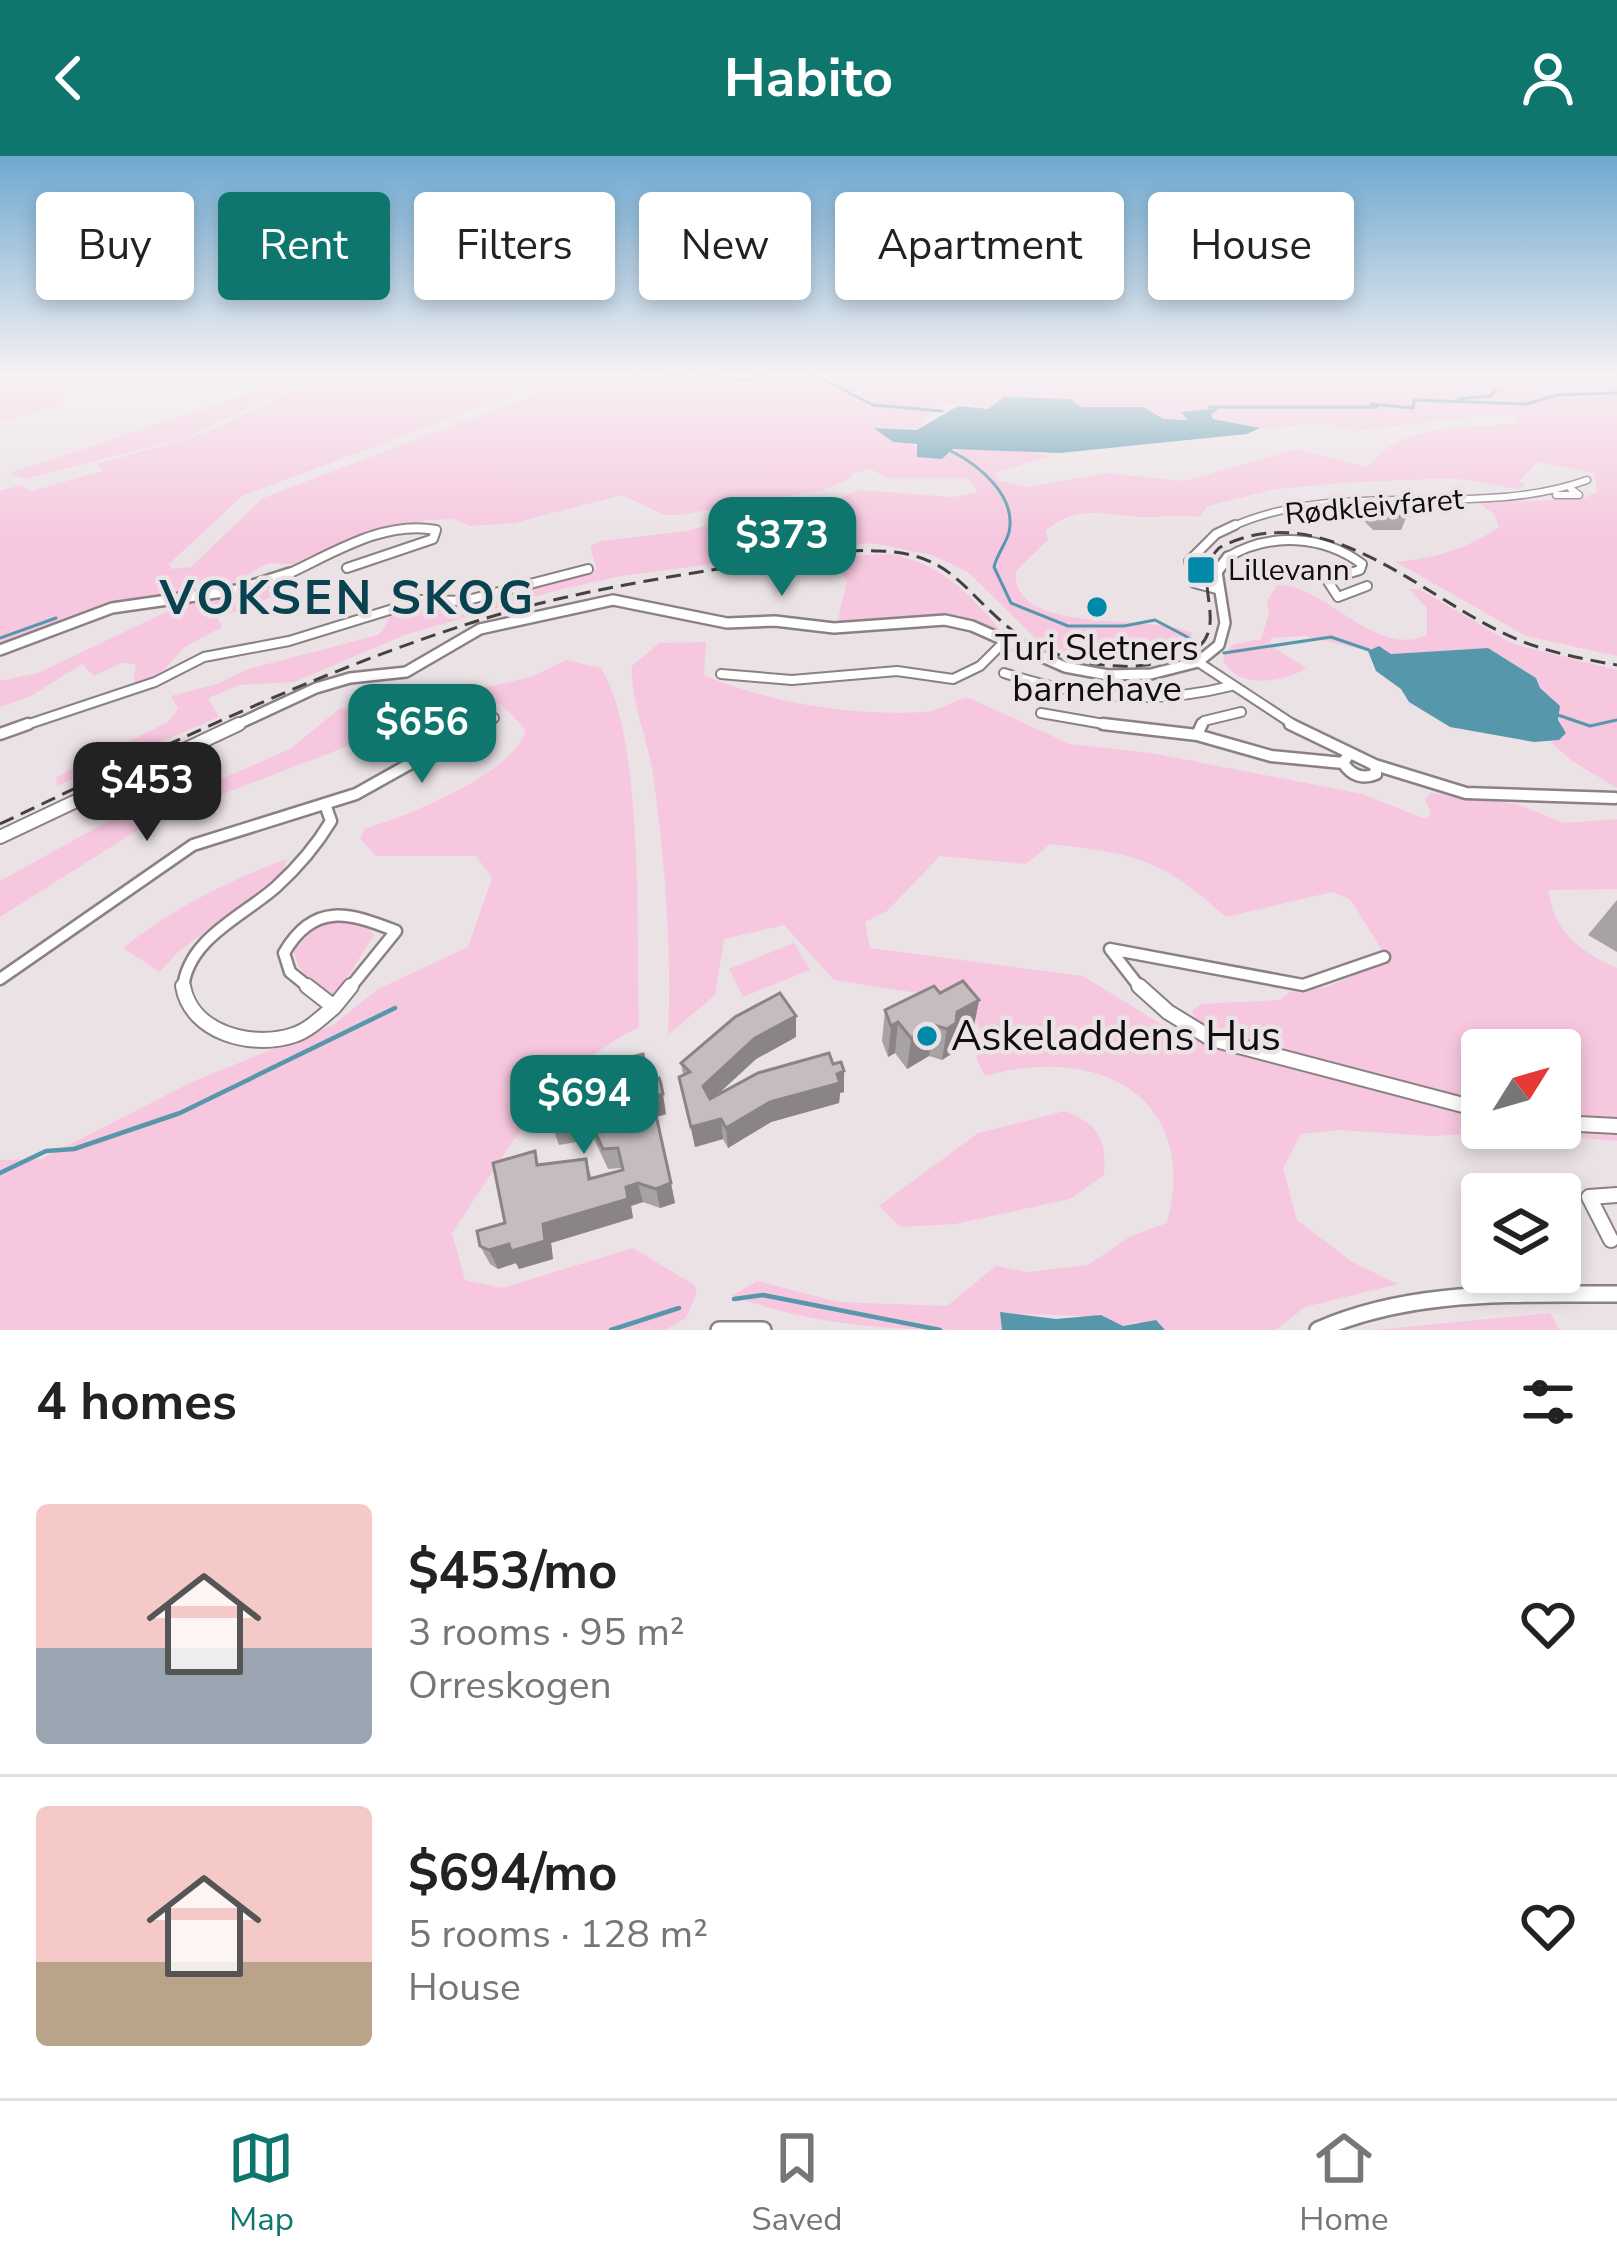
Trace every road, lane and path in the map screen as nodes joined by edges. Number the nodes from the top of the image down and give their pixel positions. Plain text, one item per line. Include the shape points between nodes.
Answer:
1 (1587, 480) dead end
2 (1228, 557) joint
3 (347, 568) dead end
4 (588, 569) dead end
5 (290, 573) joint
6 (1367, 586) dead end
7 (1220, 590) junction
8 (1004, 642) junction
9 (0, 650) edge
10 (1198, 662) junction
11 (1004, 673) dead end
12 (721, 674) dead end
13 (1231, 686) junction
14 (1241, 712) dead end
15 (1041, 713) dead end
16 (494, 718) dead end
17 (0, 734) edge
18 (1197, 735) junction
19 (1346, 759) junction
20 (1615, 798) edge
21 (326, 807) junction
22 (0, 837) edge
23 (1384, 957) dead end
24 (0, 979) edge
25 (334, 1007) junction
26 (1461, 1105) edge
27 (1581, 1124) edge
28 (1617, 1126) edge
29 (1617, 1195) edge
30 (1611, 1240) dead end
31 (1616, 1296) edge
32 (719, 1330) edge
33 (763, 1330) edge
34 (1318, 1330) edge

1 - 7 street, Rødkleivfaret via 1551,494 1269,516 1218,533 1190,561 1194,583
2 - 6 street via 1262,542 1324,546 1362,564 1327,580 1338,597
2 - 7 street via 1217,569
3 - 5 street via 415,548 437,533 426,526 387,533
4 - 17 street via 464,601 422,600 289,641 204,657 155,682
5 - 9 street via 231,591 112,608
7 - 10 street via 1223,634
8 - 10 street via 1096,674 1151,674
8 - 12 street via 980,667 953,679 897,671 792,680
8 - 22 street via 945,620 825,628 710,621 626,600 571,606 466,634 406,672 316,688
10 - 13 street
11 - 13 street via 1018,684 1117,701
13 - 19 street
14 - 18 street via 1204,721
15 - 18 street
16 - 21 street
18 - 19 street via 1251,752
19 - 20 street via 1462,795
21 - 24 street via 308,806 179,852
21 - 25 street via 331,821 310,851 205,940 183,980 184,998 201,1020 229,1038 296,1034
23 - 26 street via 1303,985 1110,949 1121,972 1194,1031
25 - 25 street via 362,977 396,931 339,913 305,926 290,943 290,972
27 - 28 street
29 - 30 street via 1589,1198
31 - 34 street via 1417,1301
32 - 33 street

